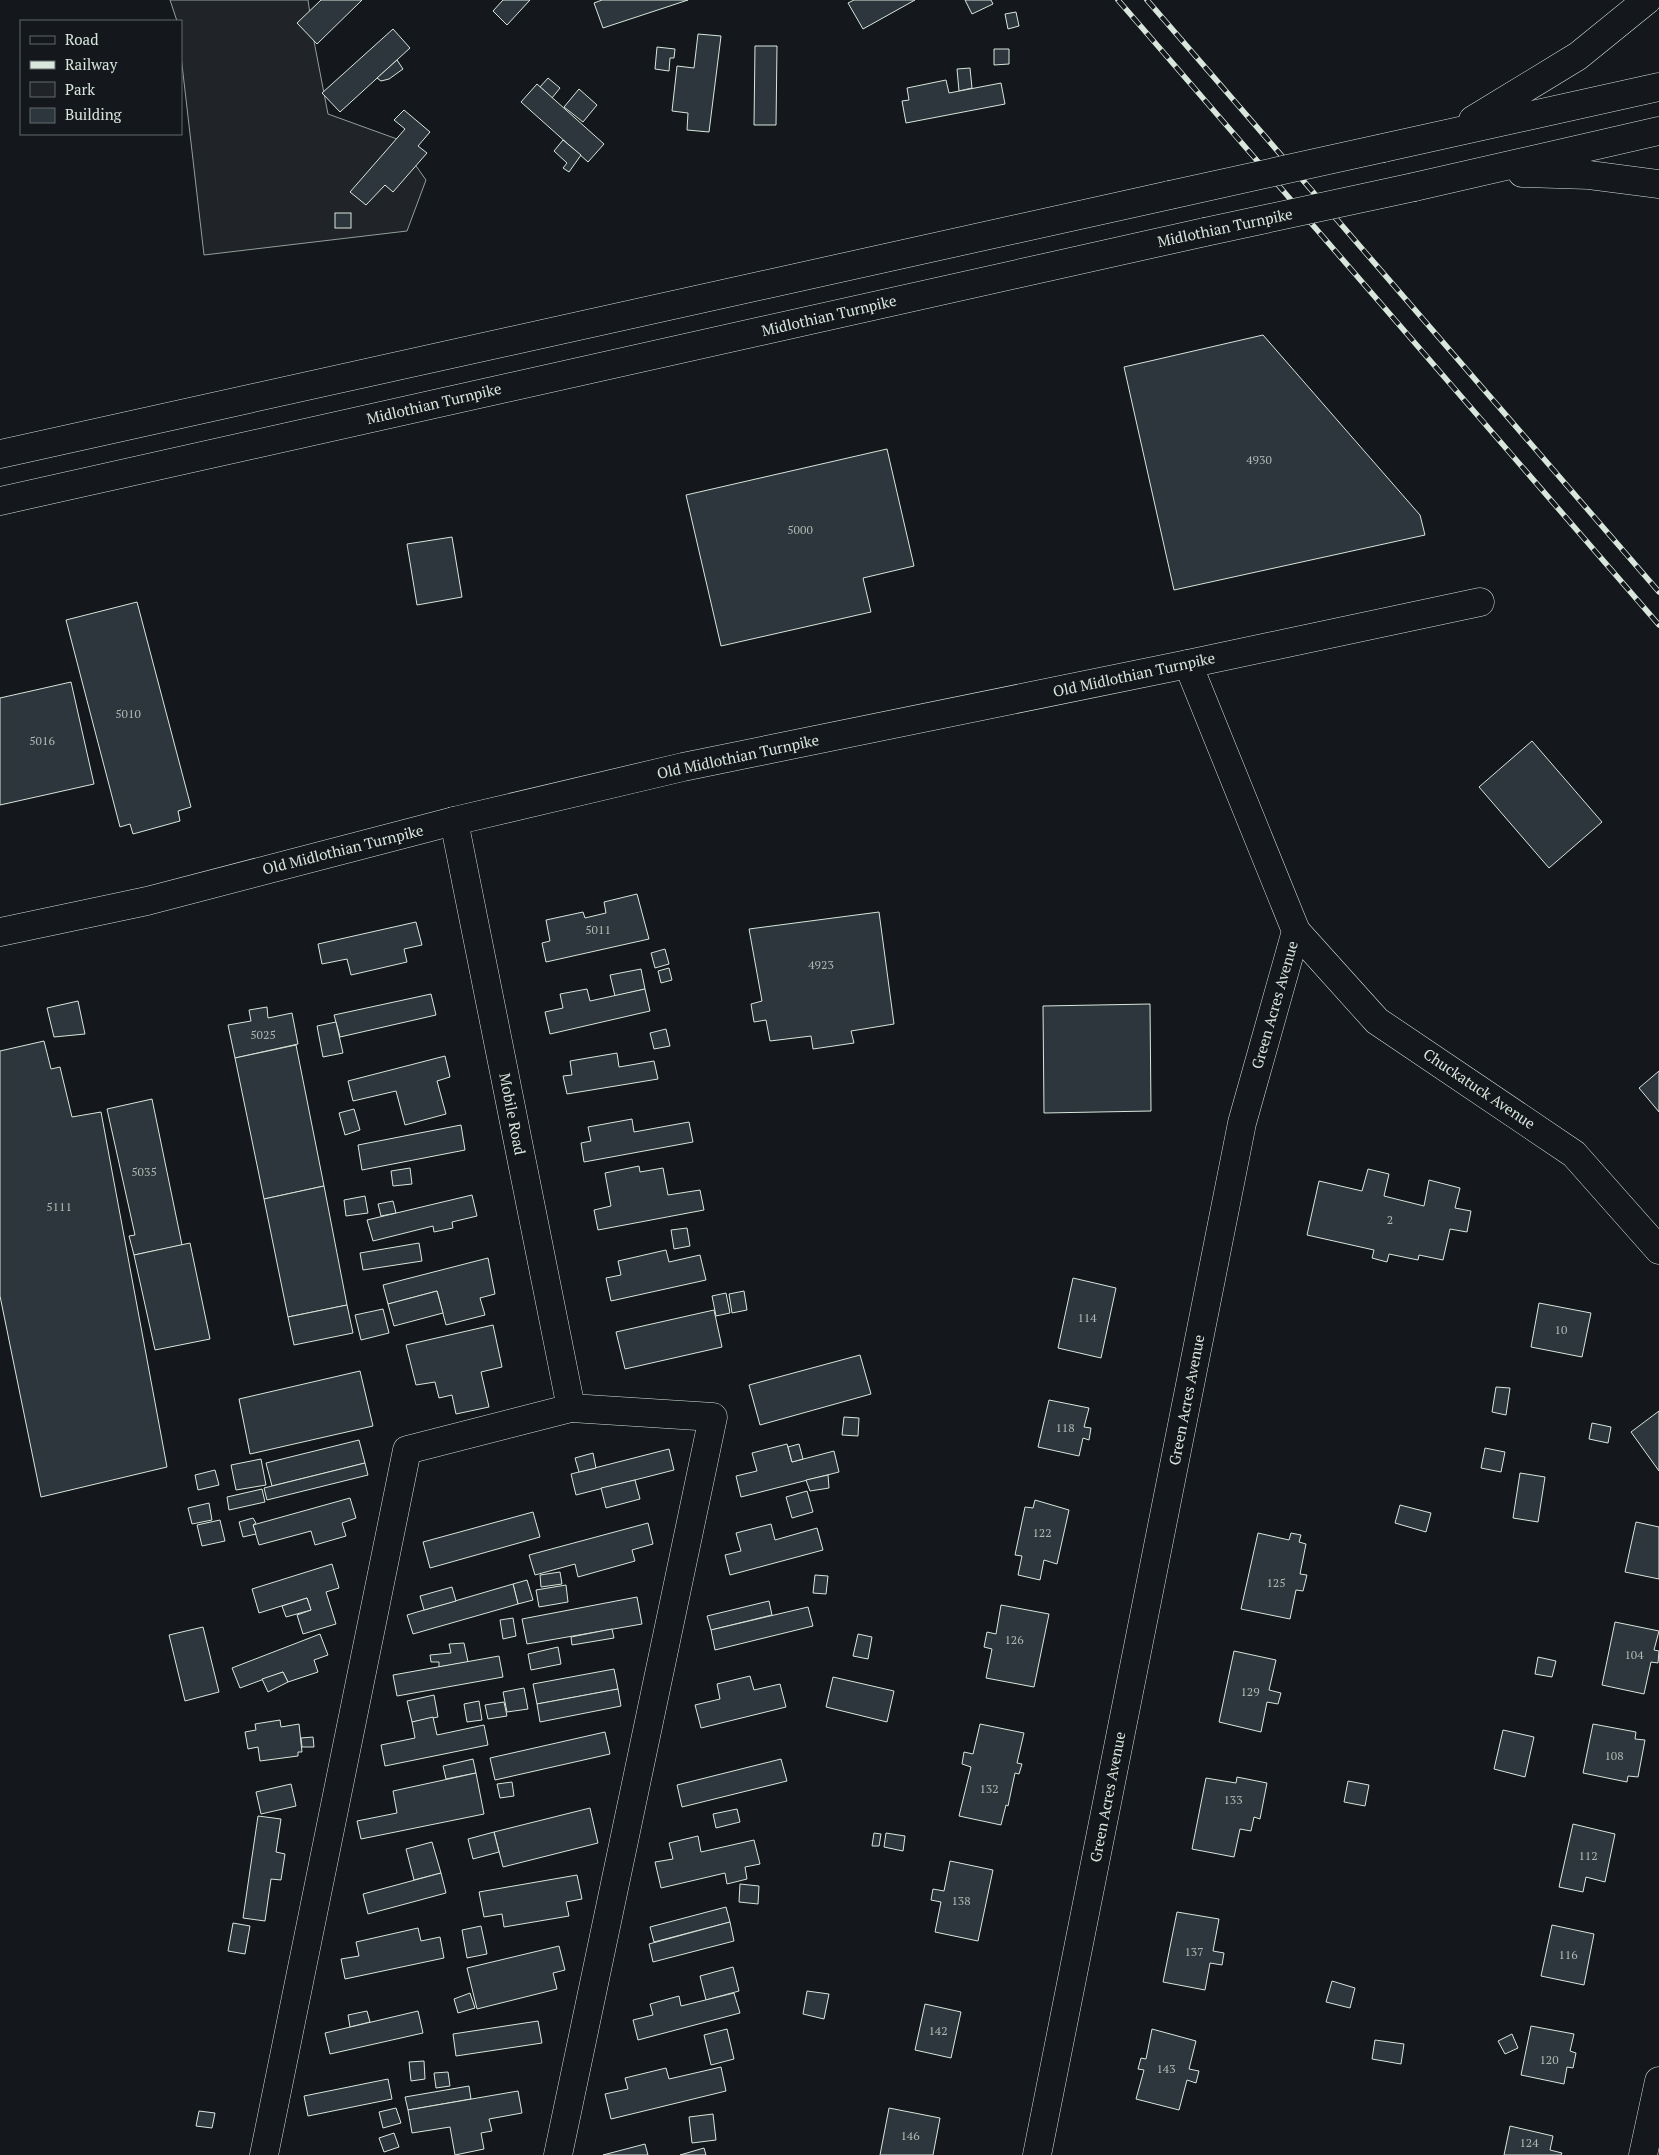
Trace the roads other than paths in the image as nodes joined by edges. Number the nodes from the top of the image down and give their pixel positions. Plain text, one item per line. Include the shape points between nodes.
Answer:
1 (1647, 0) edge
2 (1659, 87) edge
3 (1454, 131) junction
4 (1659, 131) edge
5 (1485, 171) junction
6 (1659, 184) edge
7 (0, 454) edge
8 (0, 501) edge
9 (1480, 602) dead end
10 (1188, 664) junction
11 (454, 821) junction
12 (1296, 931) junction
13 (0, 932) edge
14 (1659, 1250) edge
15 (571, 1408) junction
16 (1659, 2081) edge
17 (264, 2155) edge
18 (558, 2155) edge
19 (1037, 2155) edge
20 (1643, 2155) edge

1 - 3 street via 1578,56
2 - 3 street
3 - 7 street, bridge
4 - 5 street, Midlothian Turnpike
5 - 6 street via 1589,175
5 - 8 street, Midlothian Turnpike, bridge
9 - 10 street, Old Midlothian Turnpike
10 - 11 street, Old Midlothian Turnpike via 683,767
10 - 12 street, Green Acres Avenue
11 - 13 street, Old Midlothian Turnpike via 147,901
11 - 15 street, Mobile Road
12 - 14 street, Chuckatuck Avenue via 1377,1021 1574,1154
12 - 19 street, Green Acres Avenue via 1242,1123
15 - 17 street via 407,1450
15 - 18 street via 713,1416
16 - 20 street

